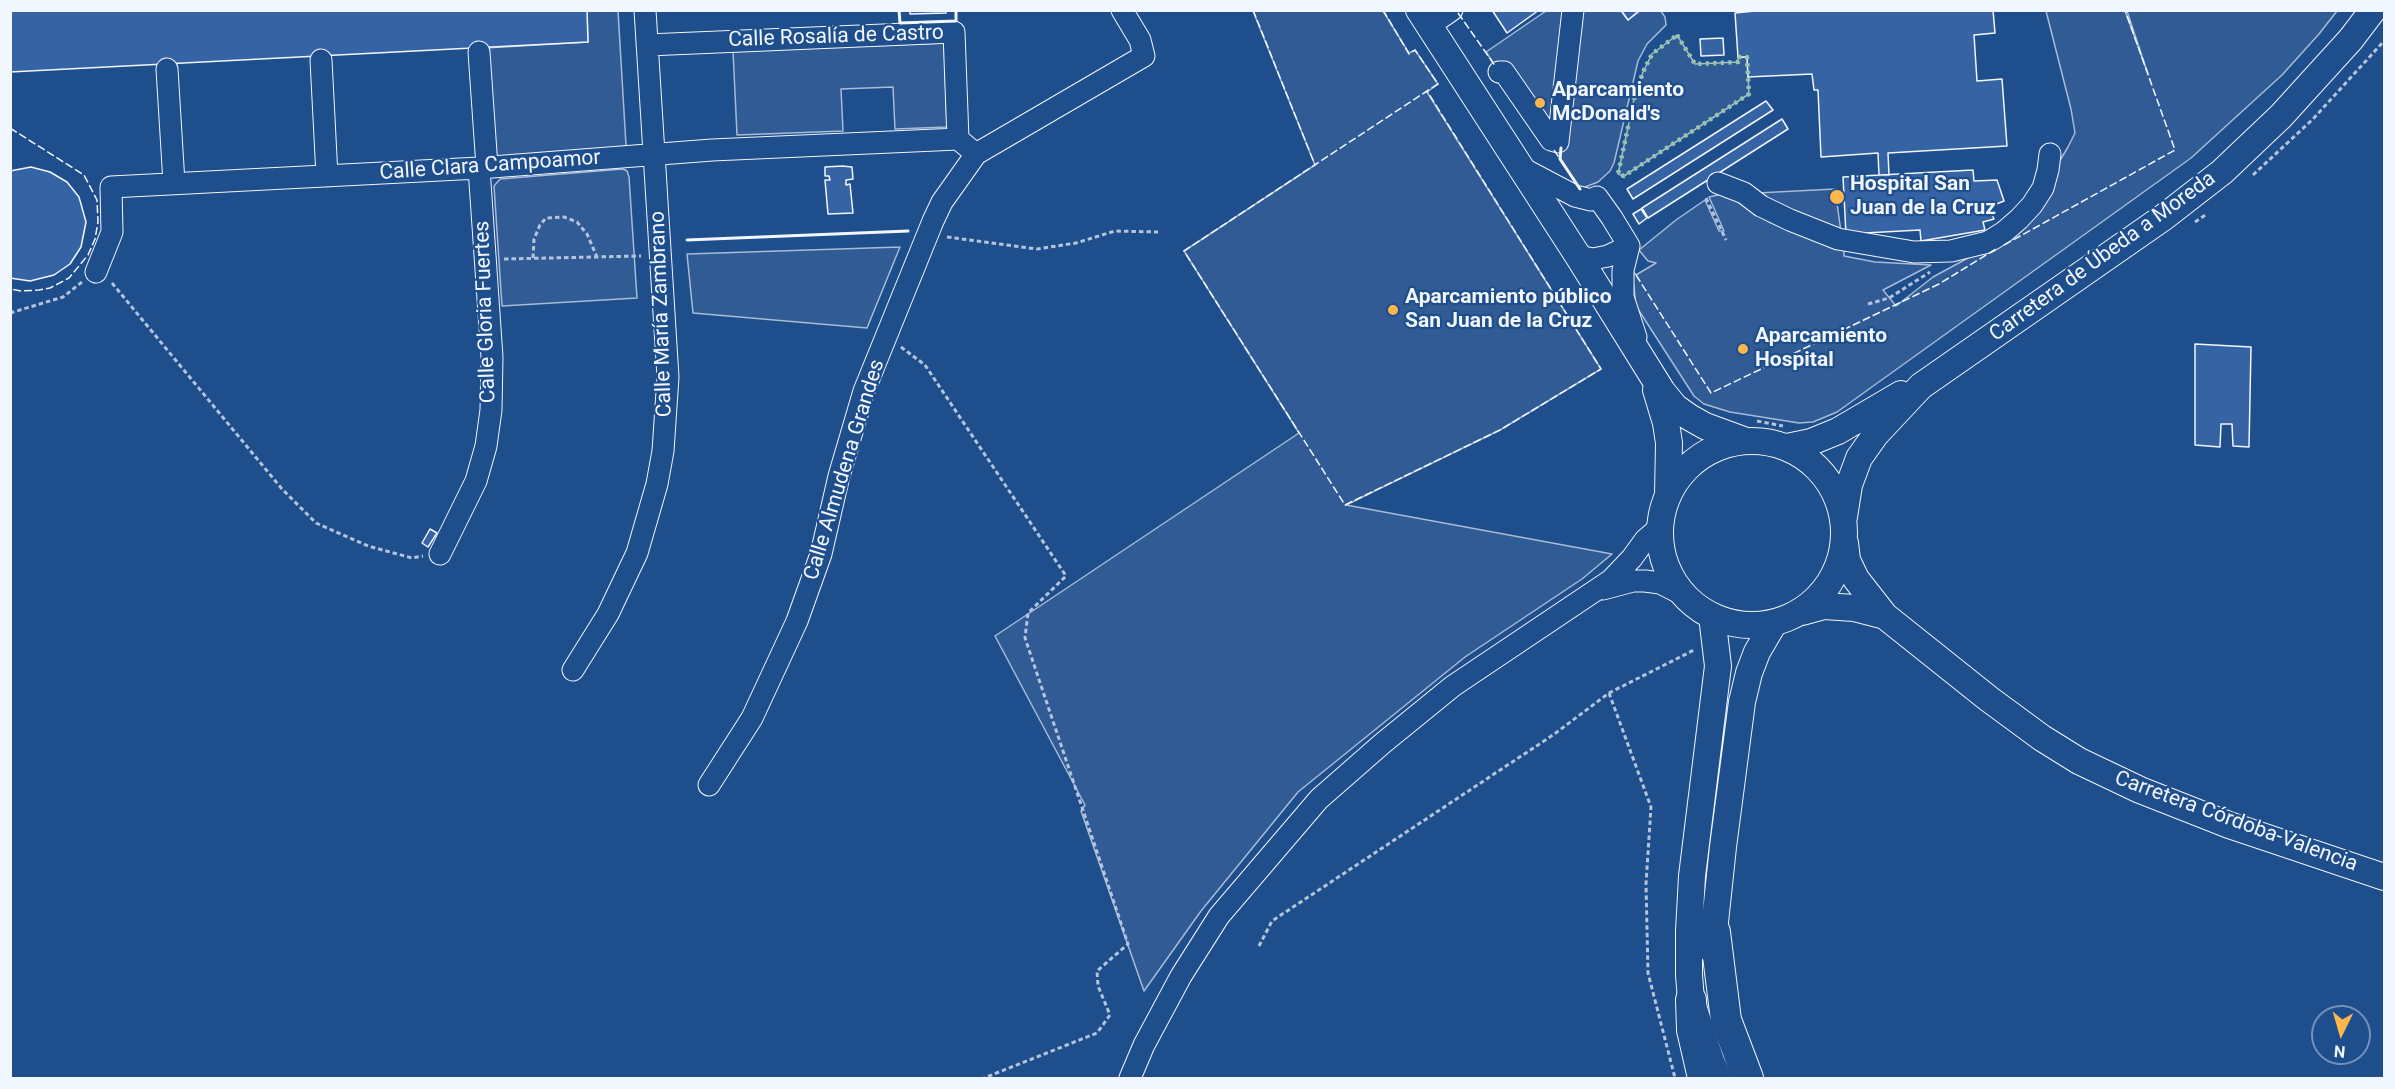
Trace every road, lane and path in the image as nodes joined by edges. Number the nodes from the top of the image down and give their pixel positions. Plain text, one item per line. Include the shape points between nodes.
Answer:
1 (645, 10) edge
2 (1122, 10) edge
3 (1452, 10) edge
4 (1573, 10) edge
5 (2373, 10) edge
6 (1424, 18) edge
7 (648, 45) junction
8 (479, 52) dead end
9 (321, 60) dead end
10 (167, 69) dead end
11 (1499, 72) dead end
12 (958, 139) junction
13 (656, 154) junction
14 (976, 154) junction
15 (2050, 154) dead end
16 (1519, 167) junction
17 (483, 168) junction
18 (327, 176) junction
19 (174, 183) junction
20 (1711, 187) joint
21 (1158, 232) dead end
22 (927, 235) junction
23 (1726, 240) dead end
24 (1629, 246) junction
25 (661, 255) junction
26 (597, 256) junction
27 (1578, 256) junction
28 (533, 258) junction
29 (485, 260) junction
30 (1935, 268) dead end
31 (96, 272) junction
32 (1868, 304) dead end
33 (10, 313) edge
34 (886, 336) junction
35 (1646, 366) junction
36 (1921, 386) junction
37 (1747, 430) junction
38 (1786, 437) junction
39 (1668, 495) junction
40 (1844, 517) junction
41 (1660, 527) junction
42 (1845, 543) junction
43 (440, 554) joint
44 (1594, 591) junction
45 (1682, 594) junction
46 (1798, 613) junction
47 (1885, 616) junction
48 (1774, 623) junction
49 (1714, 628) junction
50 (573, 670) dead end
51 (1609, 693) junction
52 (709, 785) dead end
53 (2385, 877) edge
54 (1715, 932) junction
55 (1259, 946) dead end
56 (1691, 1000) junction
57 (984, 1078) edge
58 (1130, 1078) edge
59 (1675, 1078) edge
60 (1703, 1078) edge
61 (1719, 1078) edge
62 (1726, 1078) edge
63 (1748, 1078) edge

1 - 7 street, Calle María Zambrano
2 - 14 street, Calle Almudena Grandes via 1140,40 1144,56
3 - 6 street
4 - 11 street via 1558,142 1551,140 1504,72
5 - 36 main road, Carretera de Úbeda a Moreda via 2282,116 2222,172 2164,217
6 - 16 main road
7 - 12 street, Calle Rosalía de Castro via 954,32
7 - 13 street, Calle María Zambrano
8 - 17 street, Calle Gloria Fuertes
9 - 18 street
10 - 19 street
12 - 13 street, Calle Clara Campoamor
12 - 14 street
13 - 17 street, Calle Clara Campoamor
13 - 25 street, Calle María Zambrano
14 - 22 street, Calle Almudena Grandes via 942,202
15 - 20 street via 2043,188 2019,219 1988,242 1951,251 1914,252 1838,239 1761,206 1743,193
16 - 24 street via 1575,196 1591,200 1597,197
16 - 27 main road
17 - 18 street, Calle Clara Campoamor
17 - 29 street, Calle Gloria Fuertes
18 - 19 street, Calle Clara Campoamor
19 - 31 street, Calle Clara Campoamor via 111,187 112,232
20 - 23 path
21 - 22 path via 1115,231 1076,243 1036,249
22 - 34 street, Calle Almudena Grandes
24 - 27 street via 1593,259
24 - 35 street via 1623,270 1623,297
25 - 26 path
25 - 50 street, Calle María Zambrano via 668,377 666,427 657,484 637,553 608,614
26 - 28 path
26 - 28 path via 577,222 564,217 546,218 540,225
27 - 35 main road
28 - 29 path
29 - 43 street, Calle Gloria Fuertes via 493,385 489,428 476,481
30 - 32 path via 1888,298
31 - 33 path via 63,297
31 - 43 path via 112,282 282,489 316,523 368,546 412,558
34 - 52 street, Calle Almudena Grandes via 853,427 821,554 800,612 752,718
34 - 57 path via 926,365 1066,576 1028,613 1025,638 1128,944 1097,971 1098,986 1110,1015 1096,1033
35 - 37 main road via 1675,406 1689,417 1705,426
35 - 39 main road via 1666,423
36 - 38 main road, Carretera de Úbeda a Moreda via 1811,442
36 - 40 main road, Carretera de Úbeda a Moreda via 1858,458
37 - 38 path
37 - 38 main road via 1774,443
37 - 39 main road via 1683,471
38 - 40 main road via 1832,486
39 - 41 main road
40 - 42 main road
41 - 44 street via 1619,572
41 - 45 main road via 1663,557
42 - 46 main road via 1830,584
42 - 47 main road, Carretera Córdoba-Valencia via 1847,560 1856,579
44 - 45 street via 1645,581 1660,583
44 - 58 street via 1453,686 1319,799 1219,916 1181,976
45 - 49 main road
46 - 47 main road, Carretera Córdoba-Valencia via 1824,606
46 - 48 main road
47 - 53 main road, Carretera Córdoba-Valencia via 1989,699 2079,761 2218,820
48 - 49 main road
48 - 54 main road via 1753,662 1742,702
49 - 51 path
49 - 56 main road via 1718,666 1715,701 1692,876
51 - 55 path via 1553,735 1272,921
51 - 59 path via 1651,807 1648,973
54 - 62 main road via 1709,971 1713,1016
54 - 63 highway via 1726,1020
56 - 60 highway via 1692,1030
56 - 61 main road

